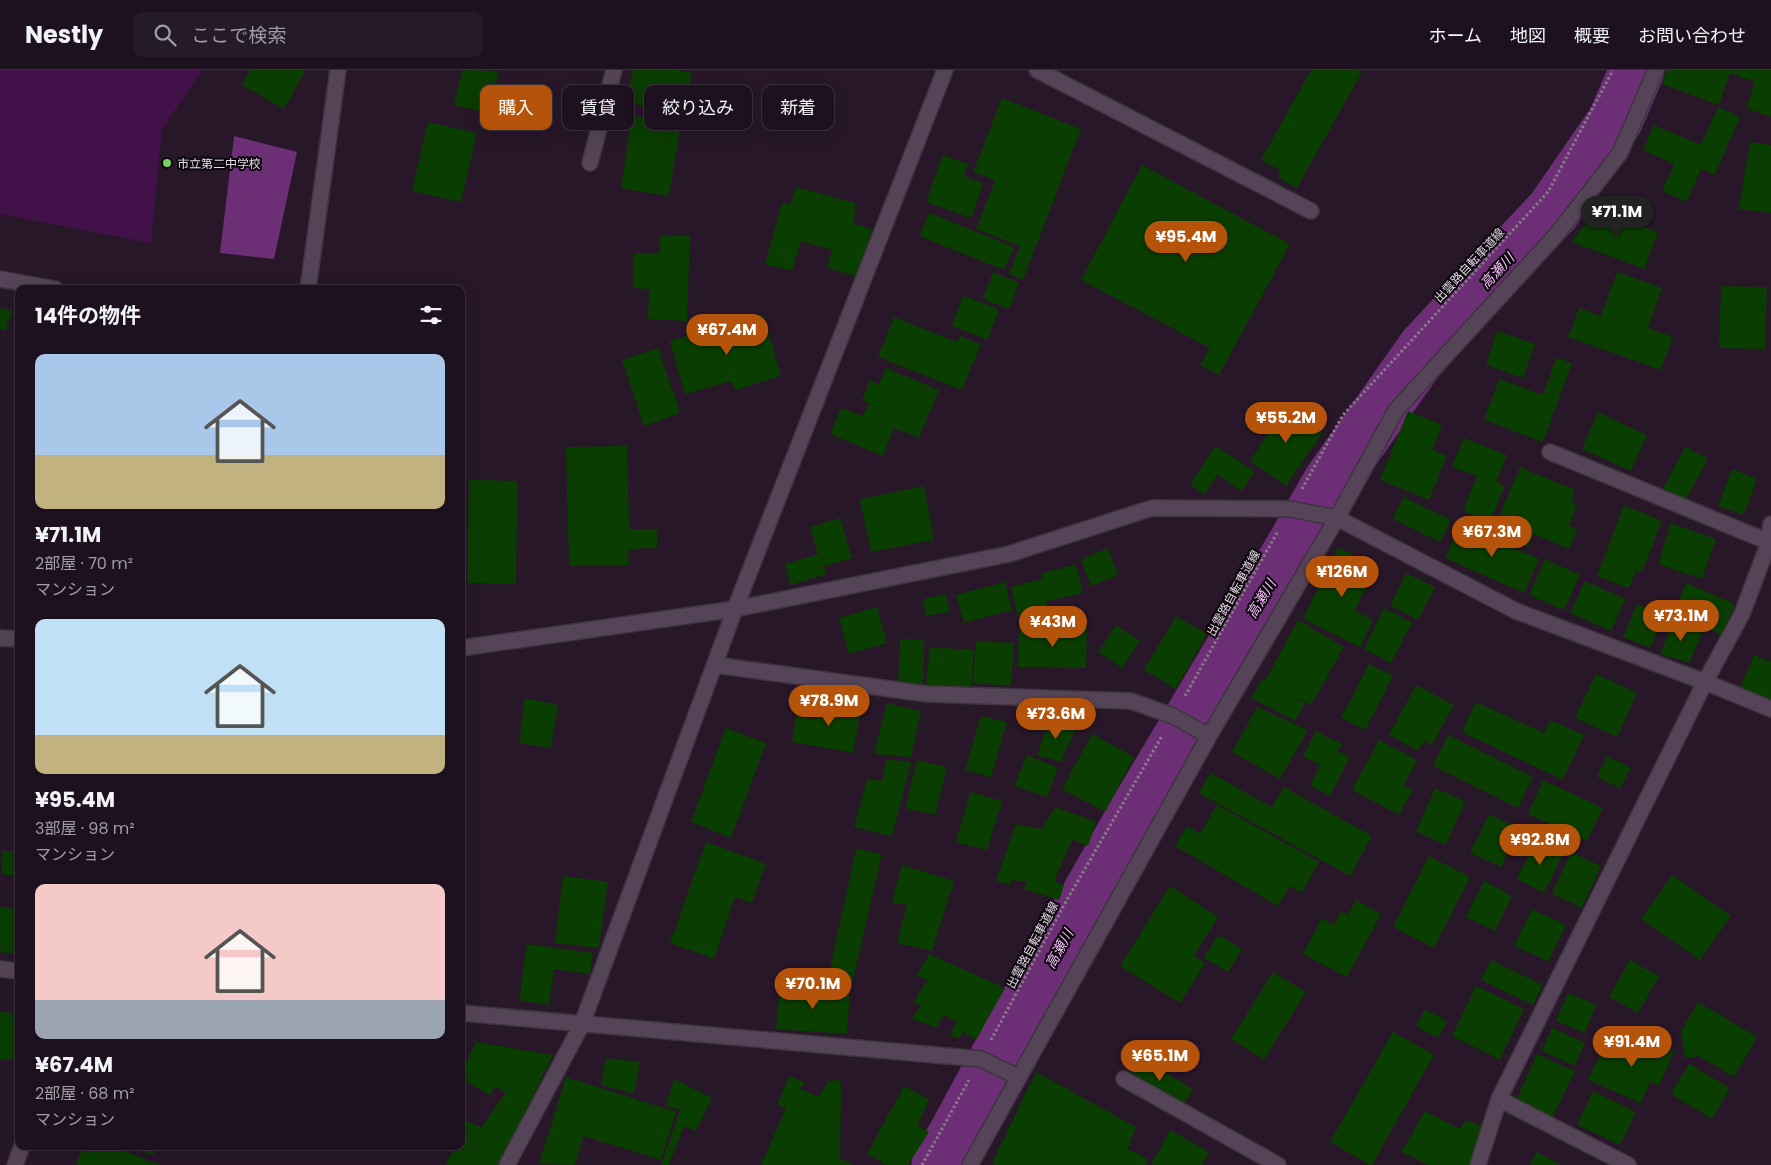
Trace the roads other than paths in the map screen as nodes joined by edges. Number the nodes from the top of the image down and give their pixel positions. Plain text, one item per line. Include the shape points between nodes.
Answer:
1 (338, 70) edge
2 (614, 70) edge
3 (945, 70) edge
4 (1037, 70) edge
5 (1656, 70) edge
6 (590, 163) dead end
7 (1311, 211) dead end
8 (0, 279) edge
9 (33, 285) edge
10 (309, 285) edge
11 (1550, 452) dead end
12 (1337, 518) junction
13 (1771, 524) edge
14 (1769, 542) junction
15 (735, 609) junction
16 (0, 638) edge
17 (15, 639) edge
18 (465, 647) edge
19 (715, 665) junction
20 (1705, 682) junction
21 (1771, 709) edge
22 (1209, 736) junction
23 (0, 969) edge
24 (15, 971) edge
25 (465, 1013) edge
26 (582, 1024) junction
27 (1018, 1077) junction
28 (1124, 1079) dead end
29 (1499, 1099) junction
30 (20, 1150) edge
31 (14, 1165) edge
32 (506, 1165) edge
33 (970, 1165) edge
34 (1278, 1165) edge
35 (1478, 1165) edge
36 (1628, 1165) edge

1 - 10 street
2 - 6 street
3 - 15 street
4 - 7 street
5 - 12 street via 1620,153 1557,234 1396,410
8 - 9 street
11 - 14 street
12 - 15 street via 1290,509 1152,508 1009,554
12 - 20 street via 1516,611
12 - 22 street
13 - 14 street
14 - 20 street via 1742,614
15 - 18 street
15 - 19 street
16 - 17 street
19 - 22 street via 928,694 1131,701 1174,716
19 - 26 street
20 - 21 street
20 - 29 street
22 - 27 street
23 - 24 street
25 - 26 street
26 - 27 street via 981,1059
26 - 32 street
27 - 33 street
28 - 34 street
29 - 35 street
29 - 36 street
30 - 31 street

